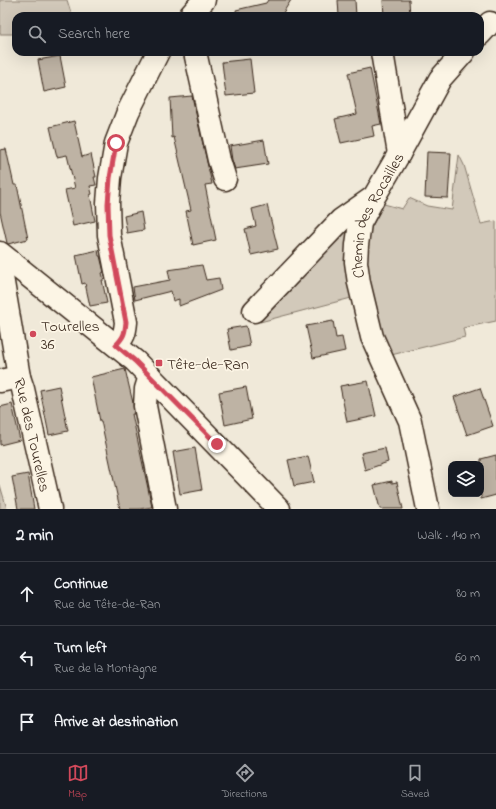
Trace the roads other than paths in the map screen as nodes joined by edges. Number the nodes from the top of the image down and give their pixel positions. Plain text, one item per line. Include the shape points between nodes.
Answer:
1 (204, 0) edge
2 (194, 12) edge
3 (156, 56) edge
4 (196, 56) edge
5 (383, 56) edge
6 (460, 56) edge
7 (400, 154) junction
8 (225, 179) dead end
9 (374, 197) junction
10 (0, 253) edge
11 (0, 265) edge
12 (254, 311) dead end
13 (116, 345) junction
14 (150, 376) junction
15 (10, 379) edge
16 (50, 509) edge
17 (165, 509) edge
18 (279, 509) edge
19 (428, 509) edge

1 - 2 street
3 - 13 street via 128,112 116,143 110,178 109,235 126,322 125,334
4 - 8 street
5 - 7 street
6 - 7 street, Chemin des Rocailles via 440,79
7 - 9 street, Chemin des Rocailles
9 - 12 street via 341,220
9 - 19 street, Chemin des Rocailles via 360,223 356,245 359,283 372,337 410,421
10 - 13 street
11 - 15 street, Rue des Tourelles
13 - 14 street
14 - 17 street via 146,387 145,406
14 - 18 street
15 - 16 street, Rue des Tourelles via 23,390

